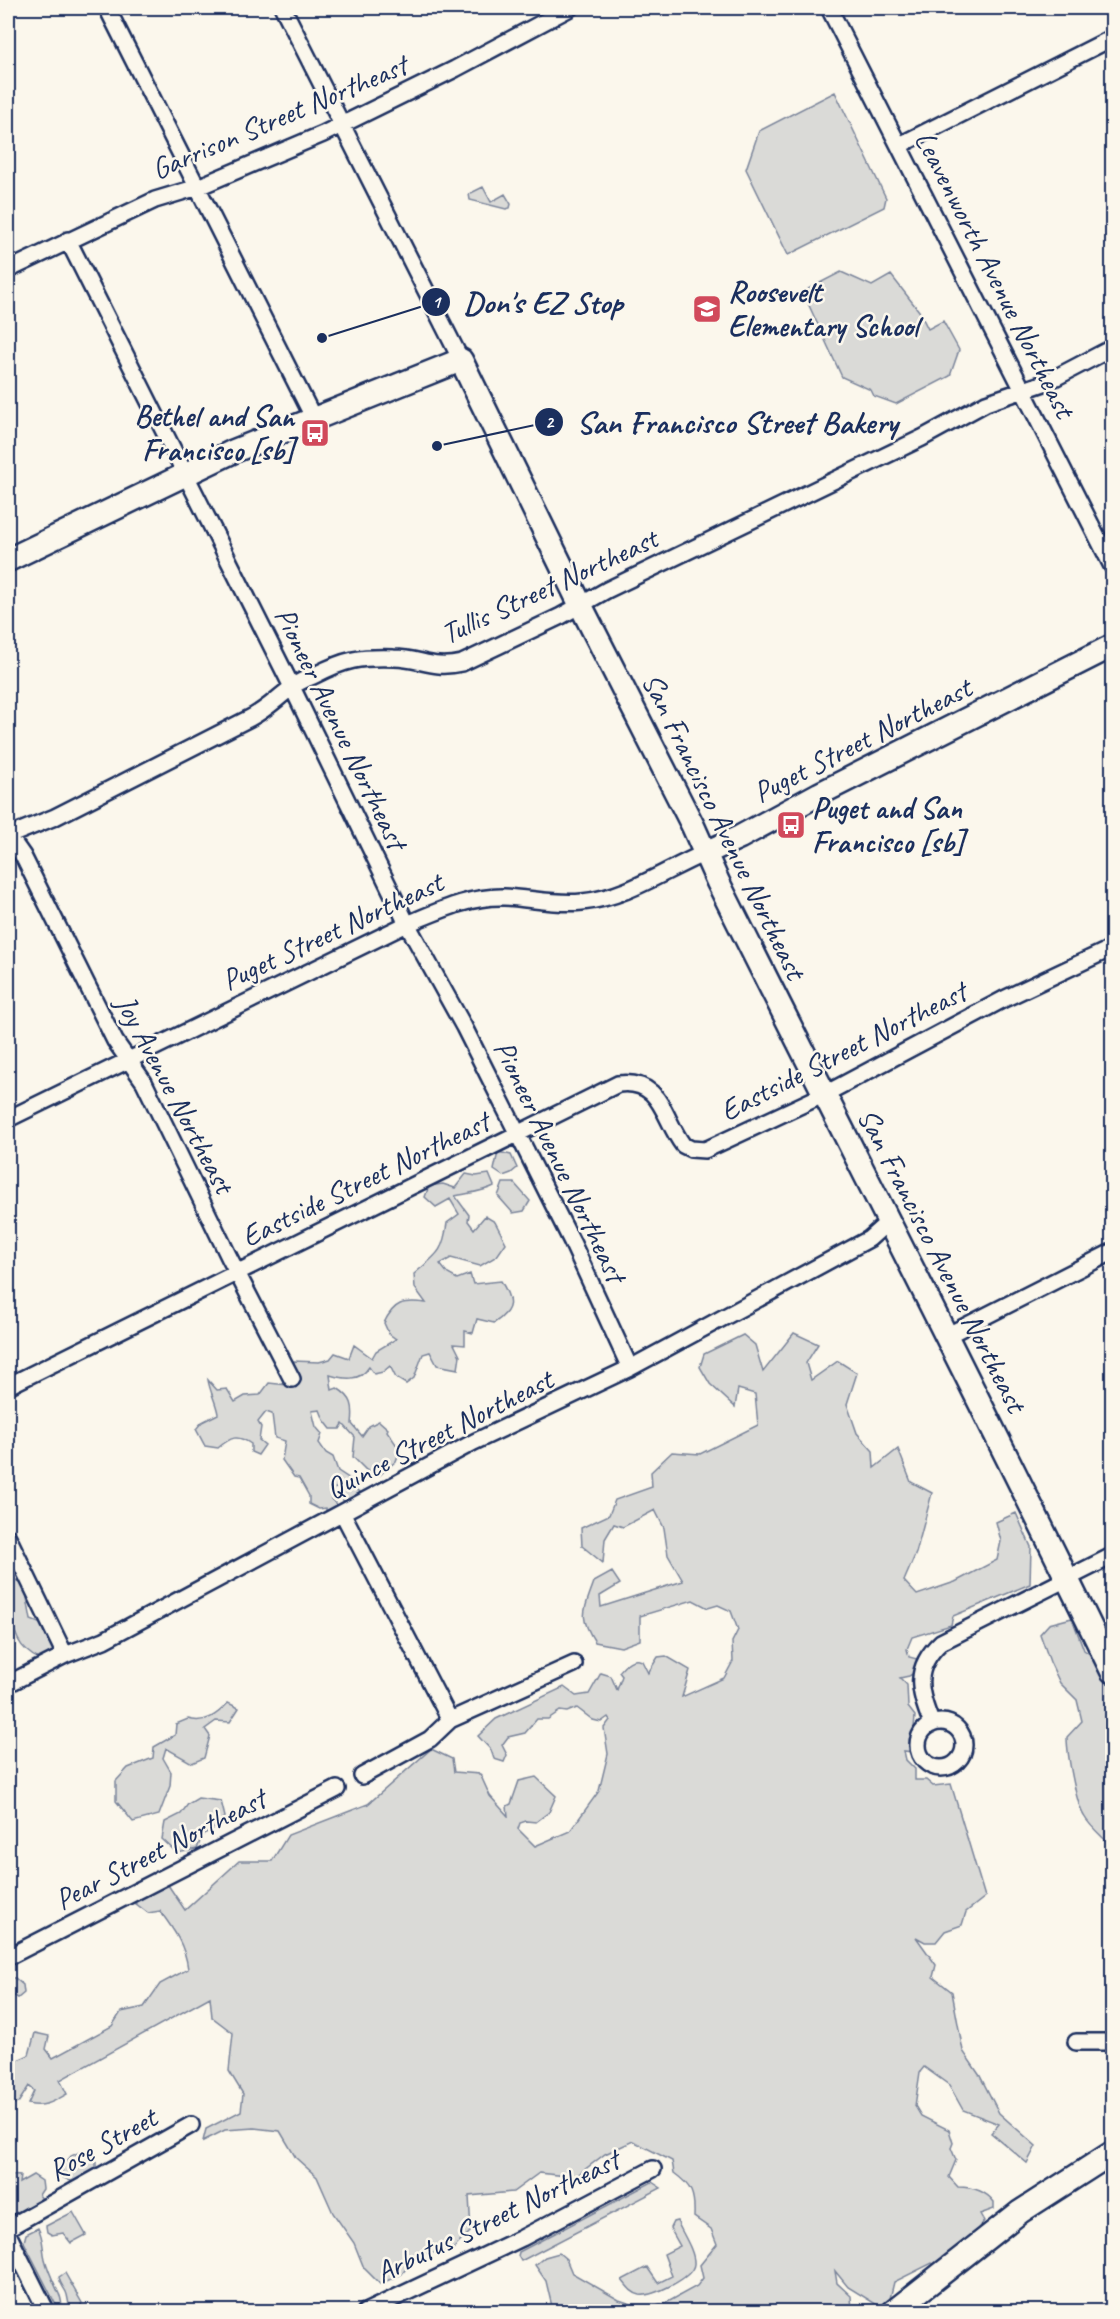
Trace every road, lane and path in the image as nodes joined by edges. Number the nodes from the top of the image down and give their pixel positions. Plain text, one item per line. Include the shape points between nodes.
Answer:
1 (107, 8) edge
2 (283, 8) edge
3 (570, 8) edge
4 (829, 8) edge
5 (1113, 38) edge
6 (344, 124) junction
7 (900, 145) junction
8 (198, 187) junction
9 (68, 240) junction
10 (8, 270) edge
11 (1113, 348) edge
12 (461, 360) junction
13 (1022, 391) junction
14 (314, 419) junction
15 (184, 474) junction
16 (8, 560) edge
17 (1113, 566) edge
18 (581, 606) junction
19 (1113, 646) edge
20 (292, 687) junction
21 (8, 836) edge
22 (705, 853) junction
23 (407, 924) junction
24 (1113, 948) edge
25 (129, 1061) junction
26 (825, 1094) junction
27 (8, 1119) edge
28 (518, 1134) junction
29 (888, 1222) junction
30 (1113, 1252) edge
31 (237, 1272) junction
32 (948, 1335) junction
33 (630, 1368) junction
34 (292, 1379) dead end
35 (8, 1386) edge
36 (343, 1514) junction
37 (8, 1537) edge
38 (1113, 1556) edge
39 (1068, 1579) junction
40 (65, 1655) junction
41 (573, 1664) dead end
42 (1113, 1671) edge
43 (8, 1684) edge
44 (450, 1720) junction
45 (932, 1724) dead end
46 (362, 1776) dead end
47 (337, 1789) dead end
48 (8, 1957) edge
49 (1076, 2042) dead end
50 (1113, 2042) edge
51 (191, 2126) dead end
52 (1113, 2153) edge
53 (653, 2169) dead end
54 (8, 2228) edge
55 (8, 2234) edge
56 (47, 2312) edge
57 (365, 2312) edge
58 (893, 2312) edge

1 - 8 street
2 - 6 street, San Francisco Avenue Northeast
3 - 6 street, Garrison Street Northeast
4 - 7 street, Leavenworth Avenue Northeast
5 - 7 street
6 - 8 street, Garrison Street Northeast
6 - 12 street, San Francisco Avenue Northeast
7 - 13 street, Leavenworth Avenue Northeast
8 - 9 street, Garrison Street Northeast via 155,200
8 - 14 street
9 - 10 street, Garrison Street Northeast
9 - 15 street, Pioneer Avenue Northeast
11 - 13 street, Tullis Street Northeast
12 - 14 street
12 - 18 street, San Francisco Avenue Northeast
13 - 17 street, Leavenworth Avenue Northeast
13 - 18 street, Tullis Street Northeast via 986,403
14 - 15 street
15 - 16 street
15 - 20 street, Pioneer Avenue Northeast
18 - 20 street, Tullis Street Northeast via 462,663 432,666 402,658 351,659
18 - 22 street, San Francisco Avenue Northeast
19 - 22 street, Puget Street Northeast
20 - 21 street, Tullis Street Northeast via 250,718 55,817
20 - 23 street, Pioneer Avenue Northeast
21 - 25 street, Joy Avenue Northeast via 23,856 115,1041
22 - 23 street, Puget Street Northeast via 603,898 580,903 479,899
22 - 26 street, San Francisco Avenue Northeast
23 - 25 street, Puget Street Northeast
23 - 28 street, Pioneer Avenue Northeast
24 - 26 street, Eastside Street Northeast via 1004,999
25 - 27 street, Puget Street Northeast
25 - 31 street, Joy Avenue Northeast via 144,1082
26 - 28 street, Eastside Street Northeast via 705,1150 683,1145 658,1099 641,1085 628,1082
26 - 29 street, San Francisco Avenue Northeast
28 - 31 street, Eastside Street Northeast
28 - 33 street, Pioneer Avenue Northeast
29 - 32 street, San Francisco Avenue Northeast
29 - 33 street, Quince Street Northeast via 869,1239
30 - 32 street
31 - 34 street, Joy Avenue Northeast
31 - 35 street, Eastside Street Northeast
32 - 39 street, San Francisco Avenue Northeast
33 - 36 street, Quince Street Northeast via 474,1442
36 - 40 street, Quince Street Northeast via 104,1640
36 - 44 street
37 - 40 street
38 - 39 street
39 - 42 street, San Francisco Avenue Northeast
39 - 45 street via 941,1642 933,1650 925,1661 920,1684
40 - 43 street, Quince Street Northeast
41 - 44 street
44 - 46 street via 430,1739
47 - 48 street, Pear Street Northeast
49 - 50 street
51 - 54 street, Rose Street
52 - 58 street via 1020,2212
53 - 57 street, Arbutus Street Northeast via 522,2238
55 - 56 street

